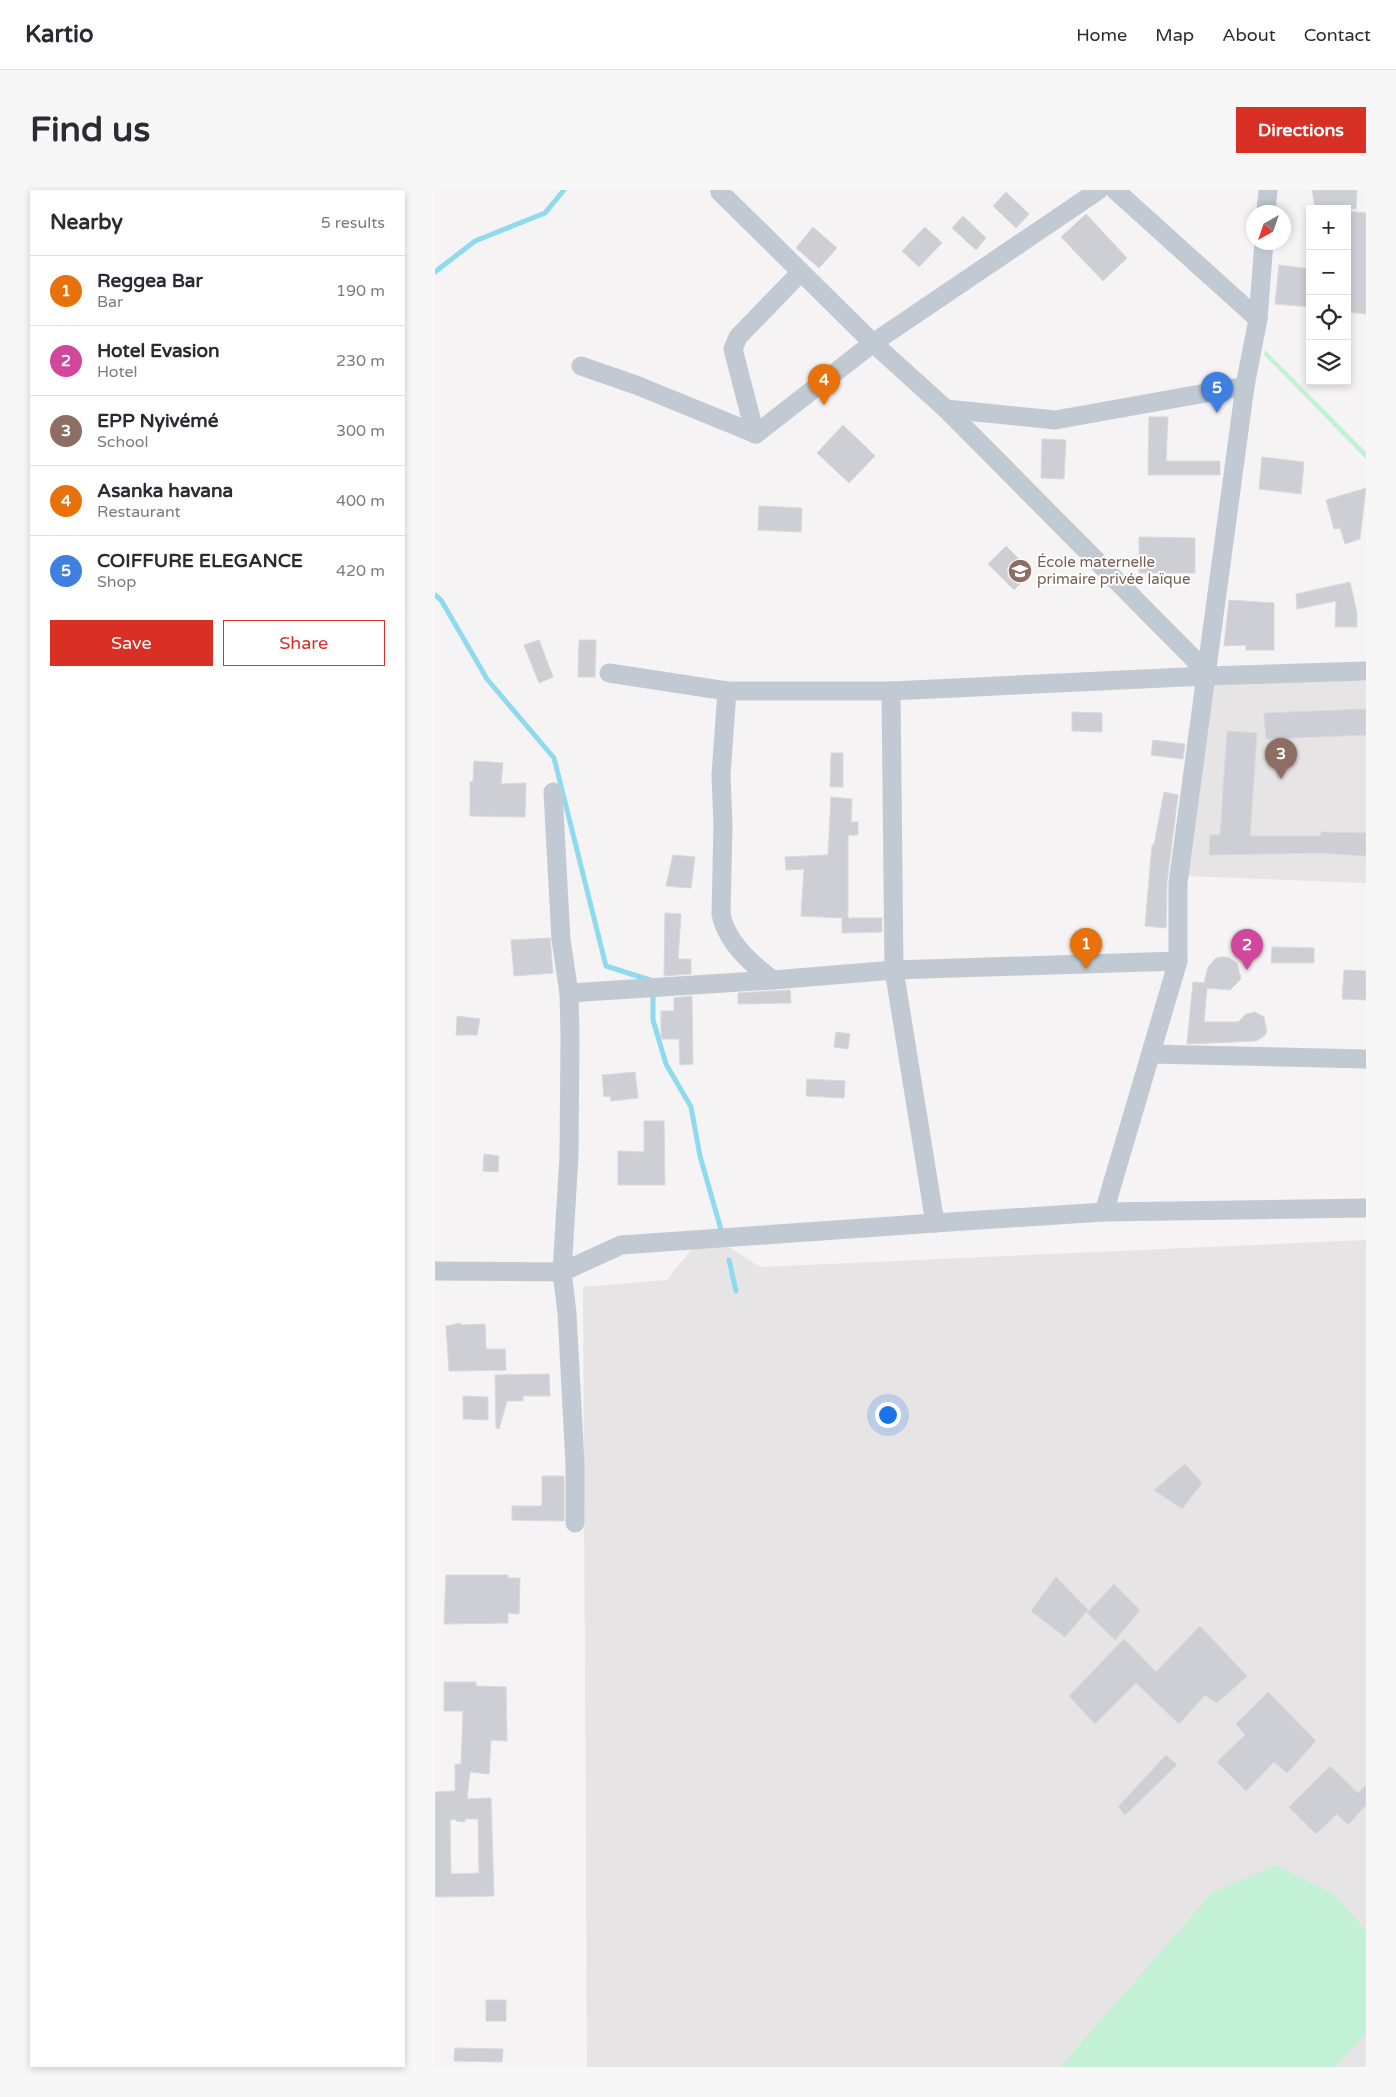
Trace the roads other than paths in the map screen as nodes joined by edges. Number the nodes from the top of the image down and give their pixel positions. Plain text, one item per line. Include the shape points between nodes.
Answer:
1 (722, 190) edge
2 (1099, 190) edge
3 (1115, 190) edge
4 (1268, 190) edge
5 (1267, 205) edge
6 (1263, 250) edge
7 (801, 272) junction
8 (1258, 318) junction
9 (873, 343) junction
10 (581, 366) dead end
11 (1245, 386) junction
12 (946, 409) junction
13 (755, 434) junction
14 (1366, 671) edge
15 (609, 673) dead end
16 (1206, 673) junction
17 (727, 691) junction
18 (891, 691) junction
19 (553, 792) dead end
20 (1178, 961) junction
21 (894, 970) junction
22 (773, 980) junction
23 (569, 993) junction
24 (1151, 1054) junction
25 (1366, 1059) edge
26 (1366, 1208) edge
27 (1103, 1212) junction
28 (935, 1223) junction
29 (435, 1271) edge
30 (562, 1272) junction
31 (575, 1523) dead end

1 - 7 street via 720,192
2 - 9 street
3 - 8 street
4 - 5 street
6 - 8 street
7 - 9 street
7 - 13 street via 738,337 733,349
8 - 11 street
9 - 12 street
9 - 13 street
10 - 13 street
11 - 12 street via 1055,420
11 - 16 street
12 - 16 street
14 - 16 street
15 - 17 street
16 - 18 street
16 - 20 street via 1178,883
17 - 18 street
17 - 22 street via 721,775 721,914 723,923 747,958
18 - 21 street
19 - 23 street via 561,940
20 - 21 street
20 - 24 street
21 - 22 street
21 - 28 street
22 - 23 street
23 - 30 street via 569,1156
24 - 25 street
24 - 27 street
26 - 27 street
27 - 28 street
28 - 30 street via 621,1245
29 - 30 street
30 - 31 street via 575,1464

